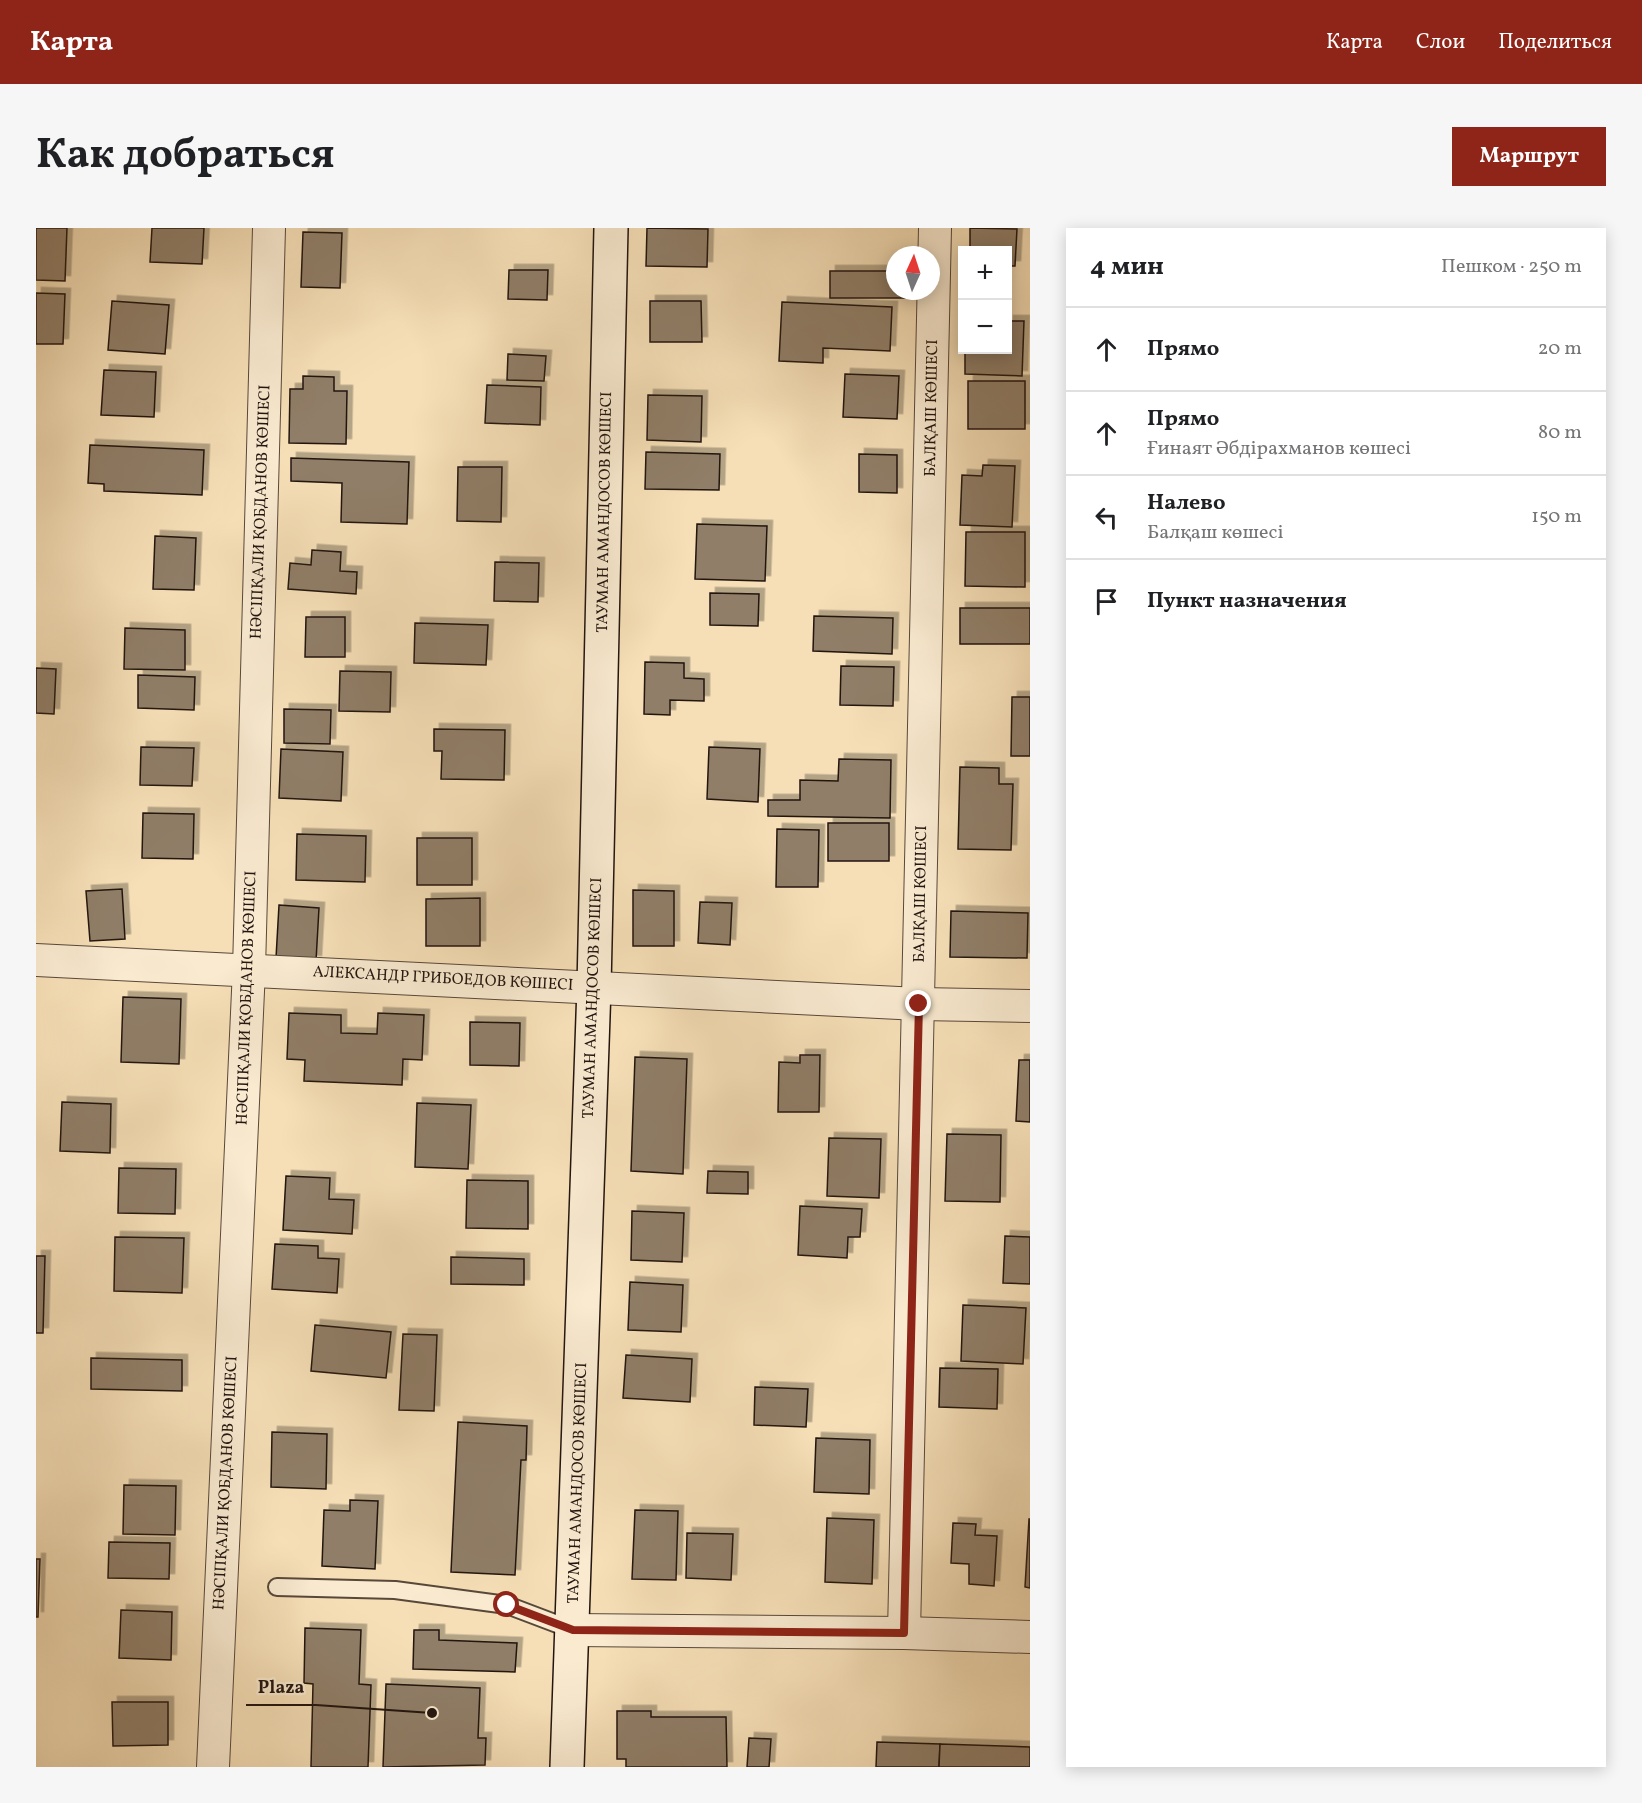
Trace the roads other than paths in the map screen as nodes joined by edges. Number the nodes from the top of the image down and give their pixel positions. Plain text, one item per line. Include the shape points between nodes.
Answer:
1 (269, 228) edge
2 (611, 228) edge
3 (935, 228) edge
4 (36, 960) edge
5 (249, 969) junction
6 (594, 987) junction
7 (919, 1004) junction
8 (1030, 1006) edge
9 (277, 1587) dead end
10 (573, 1630) junction
11 (904, 1633) junction
12 (1030, 1637) edge
13 (213, 1767) edge
14 (567, 1767) edge

1 - 5 street, НӘСІПҚАЛИ ҚОБДАНОВ КӨШЕСІ
2 - 6 main road, ТАУМАН АМАНДОСОВ КӨШЕСІ
3 - 7 street, БАЛҚАШ КӨШЕСІ
4 - 5 street, АЛЕКСАНДР ГРИБОЕДОВ КӨШЕСІ
5 - 6 street, АЛЕКСАНДР ГРИБОЕДОВ КӨШЕСІ
5 - 13 street, НӘСІПҚАЛИ ҚОБДАНОВ КӨШЕСІ
6 - 7 street, АЛЕКСАНДР ГРИБОЕДОВ КӨШЕСІ
6 - 10 main road, ТАУМАН АМАНДОСОВ КӨШЕСІ
7 - 8 street, АЛЕКСАНДР ГРИБОЕДОВ КӨШЕСІ
7 - 11 street, БАЛҚАШ КӨШЕСІ
9 - 10 lane via 395,1590 507,1605
10 - 11 street
10 - 14 main road, ТАУМАН АМАНДОСОВ КӨШЕСІ
11 - 12 street

